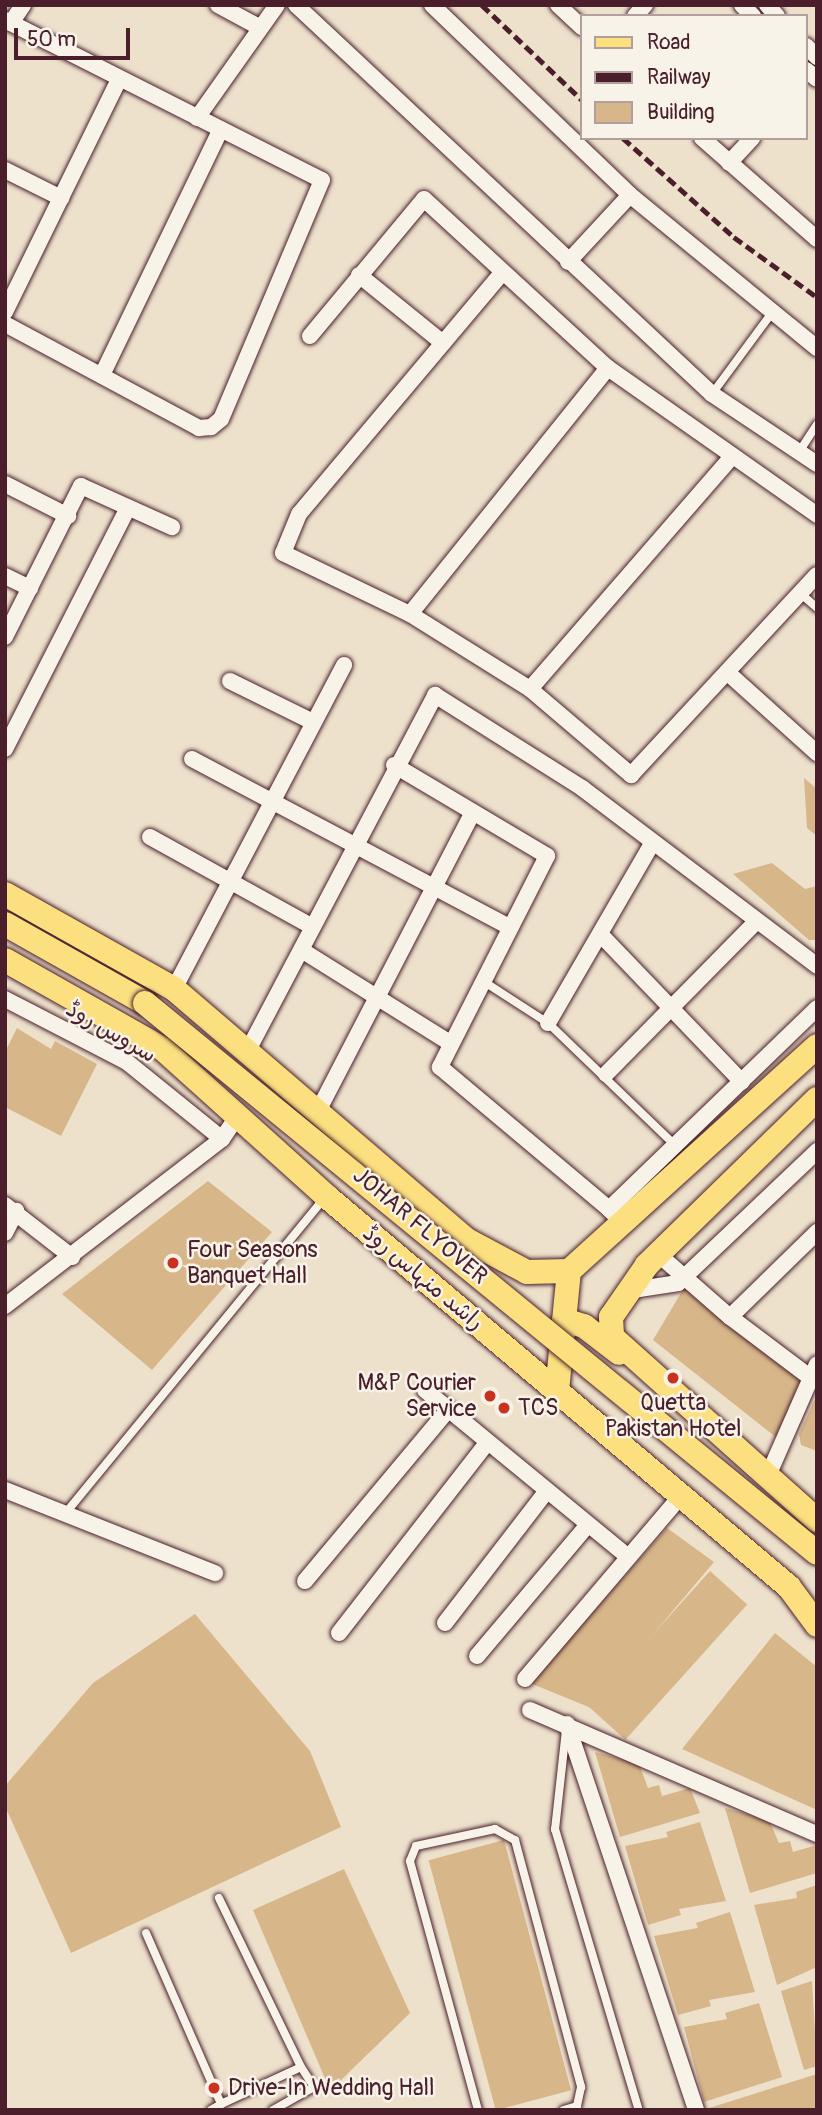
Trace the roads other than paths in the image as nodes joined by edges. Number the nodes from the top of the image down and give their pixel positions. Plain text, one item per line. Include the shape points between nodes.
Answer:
1 (23, 5) edge
2 (218, 5) edge
3 (277, 5) edge
4 (296, 5) edge
5 (432, 5) edge
6 (558, 5) edge
7 (8, 21) edge
8 (580, 25) edge
9 (257, 26) junction
10 (119, 79) junction
11 (197, 118) junction
12 (221, 129) junction
13 (704, 140) edge
14 (750, 140) edge
15 (729, 163) junction
16 (5, 170) edge
17 (630, 195) junction
18 (61, 198) junction
19 (814, 231) edge
20 (568, 262) junction
21 (502, 273) junction
22 (359, 275) junction
23 (5, 312) edge
24 (771, 314) junction
25 (5, 324) edge
26 (310, 336) dead end
27 (443, 343) junction
28 (817, 348) edge
29 (608, 368) junction
30 (102, 375) junction
31 (712, 394) junction
32 (817, 424) edge
33 (799, 452) junction
34 (730, 458) junction
35 (817, 464) edge
36 (5, 484) edge
37 (128, 508) junction
38 (817, 515) edge
39 (68, 516) junction
40 (172, 527) dead end
41 (817, 575) edge
42 (5, 576) edge
43 (30, 588) junction
44 (800, 593) junction
45 (817, 608) edge
46 (410, 614) junction
47 (5, 637) edge
48 (344, 665) dead end
49 (728, 673) junction
50 (230, 681) dead end
51 (530, 689) junction
52 (313, 722) junction
53 (5, 749) edge
54 (817, 752) edge
55 (192, 759) dead end
56 (394, 765) junction
57 (271, 802) junction
58 (473, 812) junction
59 (150, 837) dead end
60 (653, 842) junction
61 (352, 846) junction
62 (230, 881) junction
63 (434, 888) junction
64 (5, 894) edge
65 (757, 921) junction
66 (5, 924) edge
67 (508, 926) junction
68 (313, 927) junction
69 (602, 936) junction
70 (303, 951) junction
71 (5, 961) edge
72 (817, 966) edge
73 (483, 981) junction
74 (174, 989) junction
75 (377, 996) junction
76 (5, 999) edge
77 (673, 1005) junction
78 (817, 1008) edge
79 (548, 1023) junction
80 (450, 1044) junction
81 (817, 1046) edge
82 (246, 1054) junction
83 (606, 1074) junction
84 (741, 1095) junction
85 (817, 1099) edge
86 (316, 1115) junction
87 (236, 1118) junction
88 (222, 1139) junction
89 (678, 1147) junction
90 (816, 1152) edge
91 (326, 1196) junction
92 (10, 1208) edge
93 (616, 1216) junction
94 (817, 1232) edge
95 (5, 1233) edge
96 (467, 1240) junction
97 (658, 1254) junction
98 (72, 1257) junction
99 (569, 1271) junction
100 (685, 1276) junction
101 (427, 1281) junction
102 (626, 1291) junction
103 (5, 1306) edge
104 (730, 1317) junction
105 (564, 1320) junction
106 (814, 1371) edge
107 (425, 1390) dead end
108 (557, 1391) junction
109 (687, 1406) junction
110 (448, 1410) junction
111 (487, 1443) junction
112 (767, 1478) junction
113 (5, 1490) edge
114 (546, 1492) junction
115 (681, 1496) junction
116 (65, 1516) junction
117 (817, 1520) edge
118 (587, 1526) junction
119 (817, 1553) edge
120 (628, 1558) junction
121 (215, 1573) dead end
122 (305, 1581) dead end
123 (789, 1587) junction
124 (817, 1588) edge
125 (817, 1610) edge
126 (445, 1623) dead end
127 (817, 1625) edge
128 (339, 1633) dead end
129 (477, 1656) dead end
130 (525, 1679) dead end
131 (530, 1710) dead end
132 (567, 1724) junction
133 (817, 1834) edge
134 (219, 1898) dead end
135 (146, 1933) dead end
136 (301, 2067) junction
137 (221, 2104) junction
138 (211, 2110) edge
139 (273, 2110) edge
140 (478, 2110) edge
141 (564, 2110) edge
142 (639, 2110) edge
143 (696, 2110) edge

1 - 7 street
2 - 9 street
3 - 9 street
4 - 20 street
5 - 17 street
6 - 8 street
7 - 10 street
9 - 11 street
10 - 11 street
10 - 18 street
11 - 12 street
12 - 30 street
12 - 30 street via 322,180 221,419 200,428
13 - 15 street
14 - 15 street
15 - 19 street
16 - 18 street
17 - 20 street
17 - 24 street
18 - 23 street
20 - 31 street
21 - 22 street via 424,200
21 - 27 street
21 - 29 street
22 - 26 street
22 - 27 street
24 - 28 street
24 - 31 lane
25 - 30 street
27 - 46 street via 299,514 282,548 286,556
29 - 34 street
29 - 46 street
31 - 33 street
32 - 33 lane
33 - 35 street
34 - 38 street
34 - 51 street
36 - 39 street
37 - 39 street via 86,485
37 - 40 street
37 - 53 street
39 - 43 street
41 - 44 street
42 - 43 street
43 - 47 street
44 - 45 lane
44 - 49 street
46 - 51 street
48 - 52 street
49 - 51 street via 631,775
49 - 54 street
50 - 52 street
52 - 57 street
55 - 57 street
56 - 58 street
56 - 60 street via 429,698 440,696
56 - 61 street
57 - 61 street
57 - 62 street
58 - 63 street
58 - 67 street via 547,856
59 - 62 street
60 - 65 street
60 - 69 street
61 - 63 street
61 - 68 street
62 - 68 street
62 - 74 street
63 - 67 street
63 - 75 street
64 - 74 main road
65 - 72 street
65 - 77 street
66 - 119 main road, JOHAR FLYOVER, bridge via 145,1003
67 - 73 street
68 - 70 street
69 - 77 street
69 - 79 street
70 - 75 street
70 - 82 street
71 - 87 main road, راشد منہاس روڈ via 163,1049
73 - 79 lane
73 - 80 street
74 - 82 main road
75 - 80 street
75 - 86 street
76 - 88 street, سروس روڈ via 127,1062
77 - 83 street
77 - 84 street
78 - 84 street
79 - 83 lane
80 - 93 street via 443,1071
81 - 84 main road
82 - 86 main road
83 - 89 lane
84 - 89 street
84 - 93 main road
85 - 97 main road
86 - 96 main road
87 - 88 street
87 - 91 main road, راشد منہاس روڈ
88 - 98 street
89 - 93 street
90 - 100 street
91 - 101 main road, راشد منہاس روڈ
91 - 116 lane
92 - 95 street
92 - 98 street
93 - 99 main road
94 - 104 street
96 - 99 main road via 527,1272
96 - 101 main road
97 - 100 street
97 - 102 main road
98 - 103 street
99 - 105 main road
100 - 102 street via 678,1283
100 - 104 street
101 - 108 main road, راشد منہاس روڈ
102 - 109 main road via 611,1317 612,1337
104 - 106 street
105 - 108 main road
105 - 109 main road via 584,1326
106 - 112 street
107 - 110 street
108 - 115 main road, راشد منہاس روڈ
109 - 112 main road
110 - 111 street
110 - 122 street
111 - 114 street
111 - 128 street
112 - 117 main road
113 - 116 street
114 - 118 street
114 - 126 street
115 - 120 street
115 - 123 main road, راشد منہاس روڈ
116 - 121 street
118 - 120 street
118 - 129 street
120 - 130 street
123 - 124 main road
123 - 125 main road
123 - 127 main road, راشد منہاس روڈ
131 - 132 street
132 - 133 street
132 - 142 lane via 555,1829
132 - 143 street
134 - 136 lane
135 - 137 lane
136 - 137 lane
136 - 139 lane via 314,2087
137 - 138 lane
140 - 141 lane via 410,1861 416,1846 495,1829 515,1840 581,2087 577,2106

